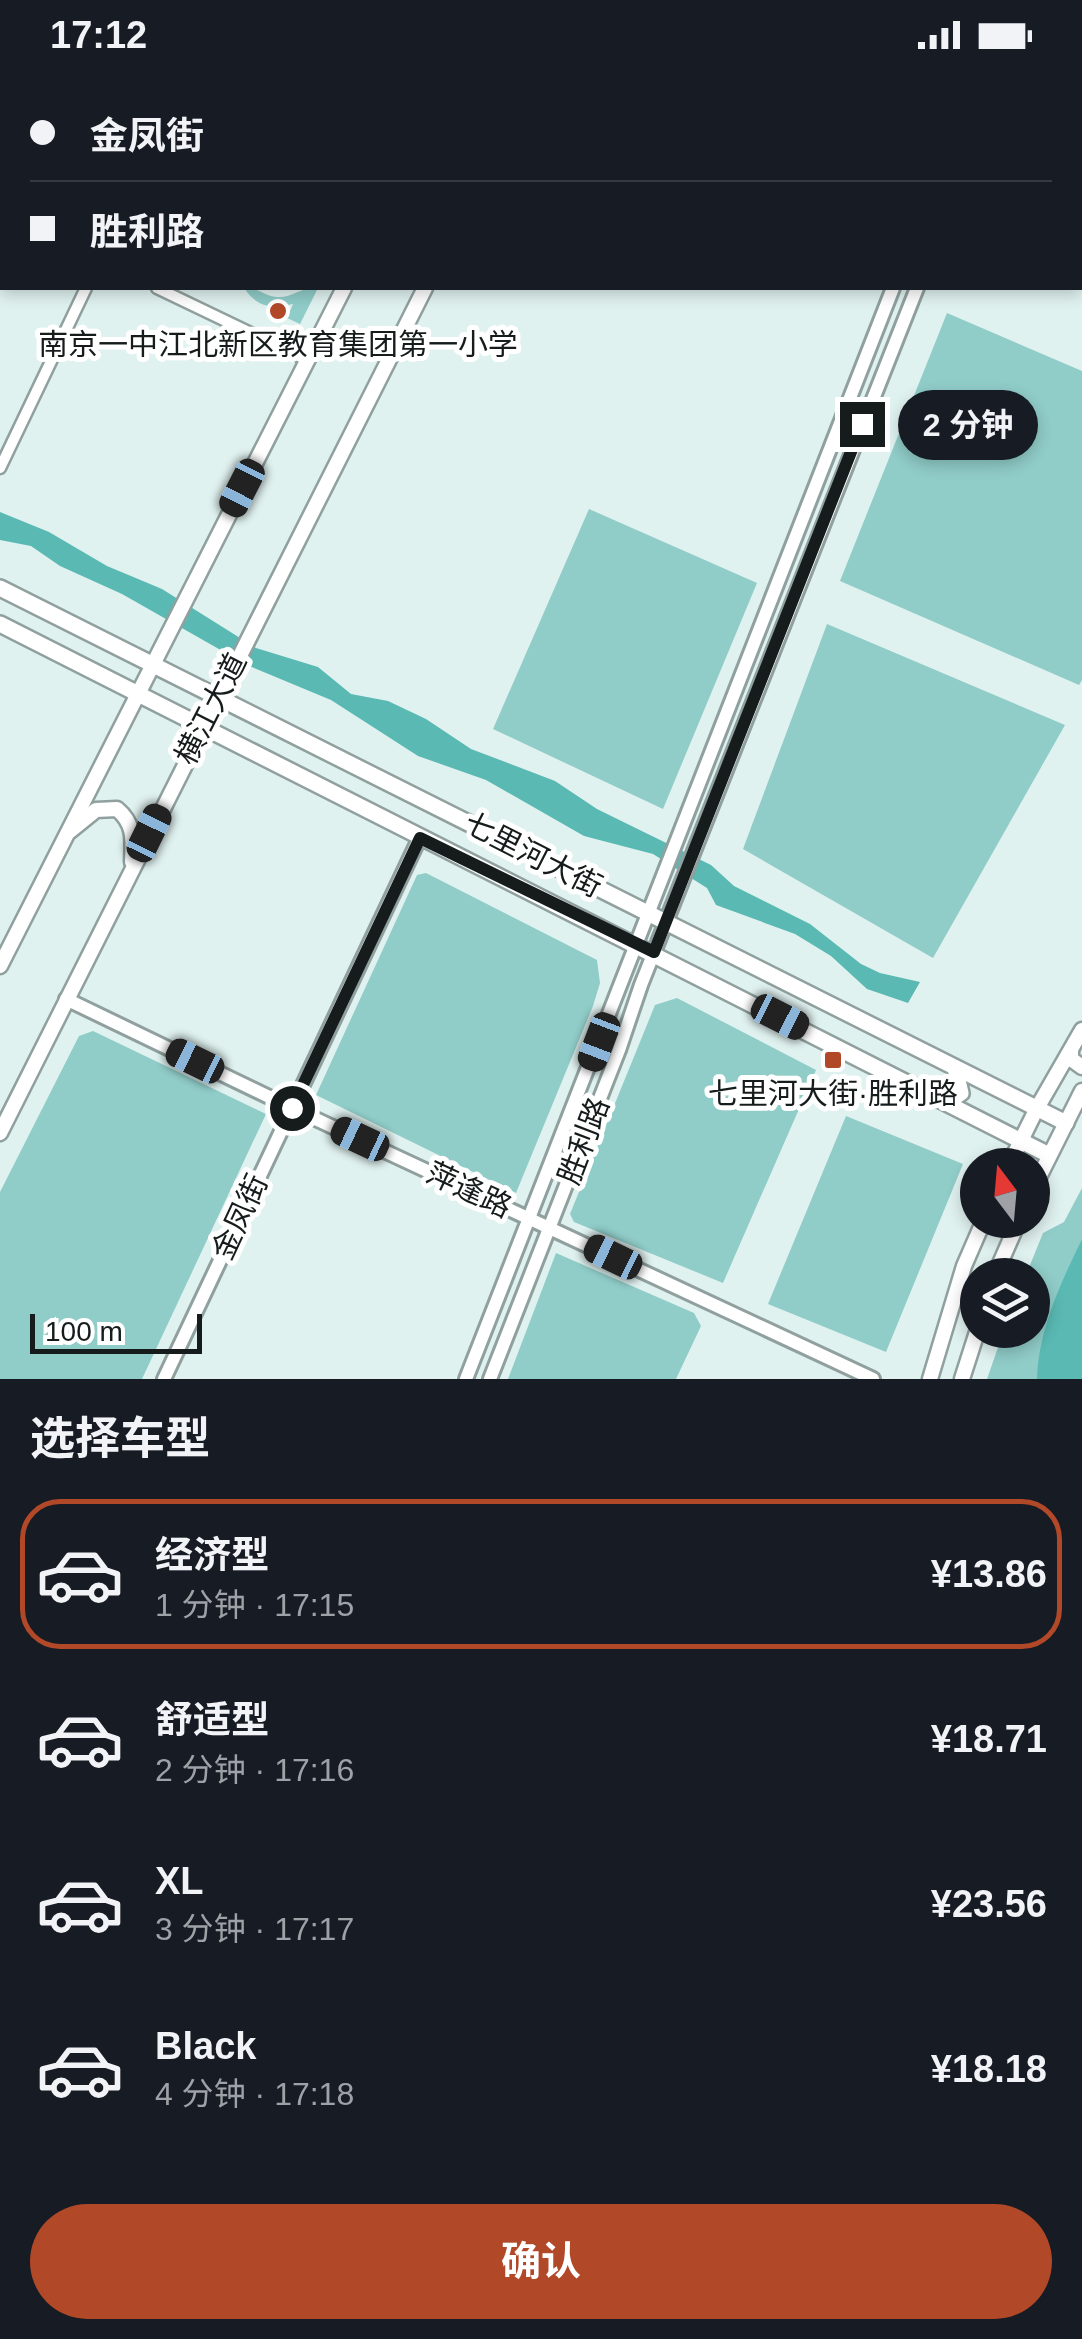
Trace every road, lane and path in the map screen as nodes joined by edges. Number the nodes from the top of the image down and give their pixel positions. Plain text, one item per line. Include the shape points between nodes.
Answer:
1 (85, 290) edge
2 (161, 290) edge
3 (343, 290) edge
4 (424, 290) edge
5 (892, 290) edge
6 (915, 290) edge
7 (307, 360) junction
8 (0, 468) edge
9 (0, 588) edge
10 (0, 624) edge
11 (152, 666) junction
12 (136, 694) junction
13 (216, 699) junction
14 (202, 727) junction
15 (66, 833) junction
16 (420, 838) junction
17 (132, 868) junction
18 (650, 914) junction
19 (667, 922) junction
20 (636, 944) junction
21 (654, 952) junction
22 (0, 966) edge
23 (66, 998) junction
24 (1082, 1030) edge
25 (599, 1042) junction
26 (619, 1050) junction
27 (1071, 1050) junction
28 (1082, 1067) edge
29 (954, 1068) junction
30 (1082, 1090) edge
31 (938, 1097) junction
32 (292, 1108) junction
33 (1036, 1110) junction
34 (1066, 1123) junction
35 (0, 1133) edge
36 (1020, 1140) junction
37 (1016, 1148) edge
38 (1037, 1148) edge
39 (1050, 1152) edge
40 (530, 1218) junction
41 (550, 1227) junction
42 (976, 1238) edge
43 (480, 1344) junction
44 (972, 1348) edge
45 (501, 1352) junction
46 (164, 1379) edge
47 (466, 1379) edge
48 (490, 1379) edge
49 (873, 1379) edge
50 (930, 1379) edge
51 (962, 1379) edge

1 - 8 street
2 - 7 street
3 - 7 main road
4 - 13 main road, 横江大道
5 - 18 street
6 - 19 street, 胜利路
7 - 11 main road
9 - 11 main road, 七里河大街
10 - 12 main road, 七里河大街
11 - 12 main road
11 - 13 main road, 七里河大街
12 - 14 main road, 七里河大街
12 - 15 main road
13 - 14 main road, 横江大道
13 - 18 main road, 七里河大街
14 - 16 main road, 七里河大街
14 - 17 main road, 横江大道
15 - 17 main road via 96,810 117,809 134,835
15 - 22 main road
16 - 20 main road, 七里河大街
16 - 32 street, 金凤街
17 - 23 main road, 横江大道
18 - 19 main road, 七里河大街
18 - 20 street
19 - 21 street, 胜利路
19 - 29 main road, 七里河大街
20 - 21 main road, 七里河大街
20 - 25 street
21 - 26 street, 胜利路
21 - 31 main road, 七里河大街
23 - 32 street, 萍逢路
23 - 35 main road, 横江大道
24 - 27 main road
25 - 26 street via 613,1040
25 - 40 street
26 - 41 street, 胜利路
27 - 28 main road
27 - 33 main road
29 - 31 main road via 960,1093
29 - 33 main road, 七里河大街
30 - 34 main road
31 - 36 main road, 七里河大街
32 - 40 street, 萍逢路
32 - 46 street, 金凤街
33 - 34 main road, 七里河大街
33 - 36 main road
34 - 39 main road
36 - 37 main road
36 - 38 main road, 七里河大街
40 - 41 street, 萍逢路
40 - 43 street
41 - 45 street, 胜利路
41 - 49 street, 萍逢路
42 - 50 main road
43 - 45 street via 487,1356
43 - 47 street
44 - 51 main road
45 - 48 street, 胜利路

